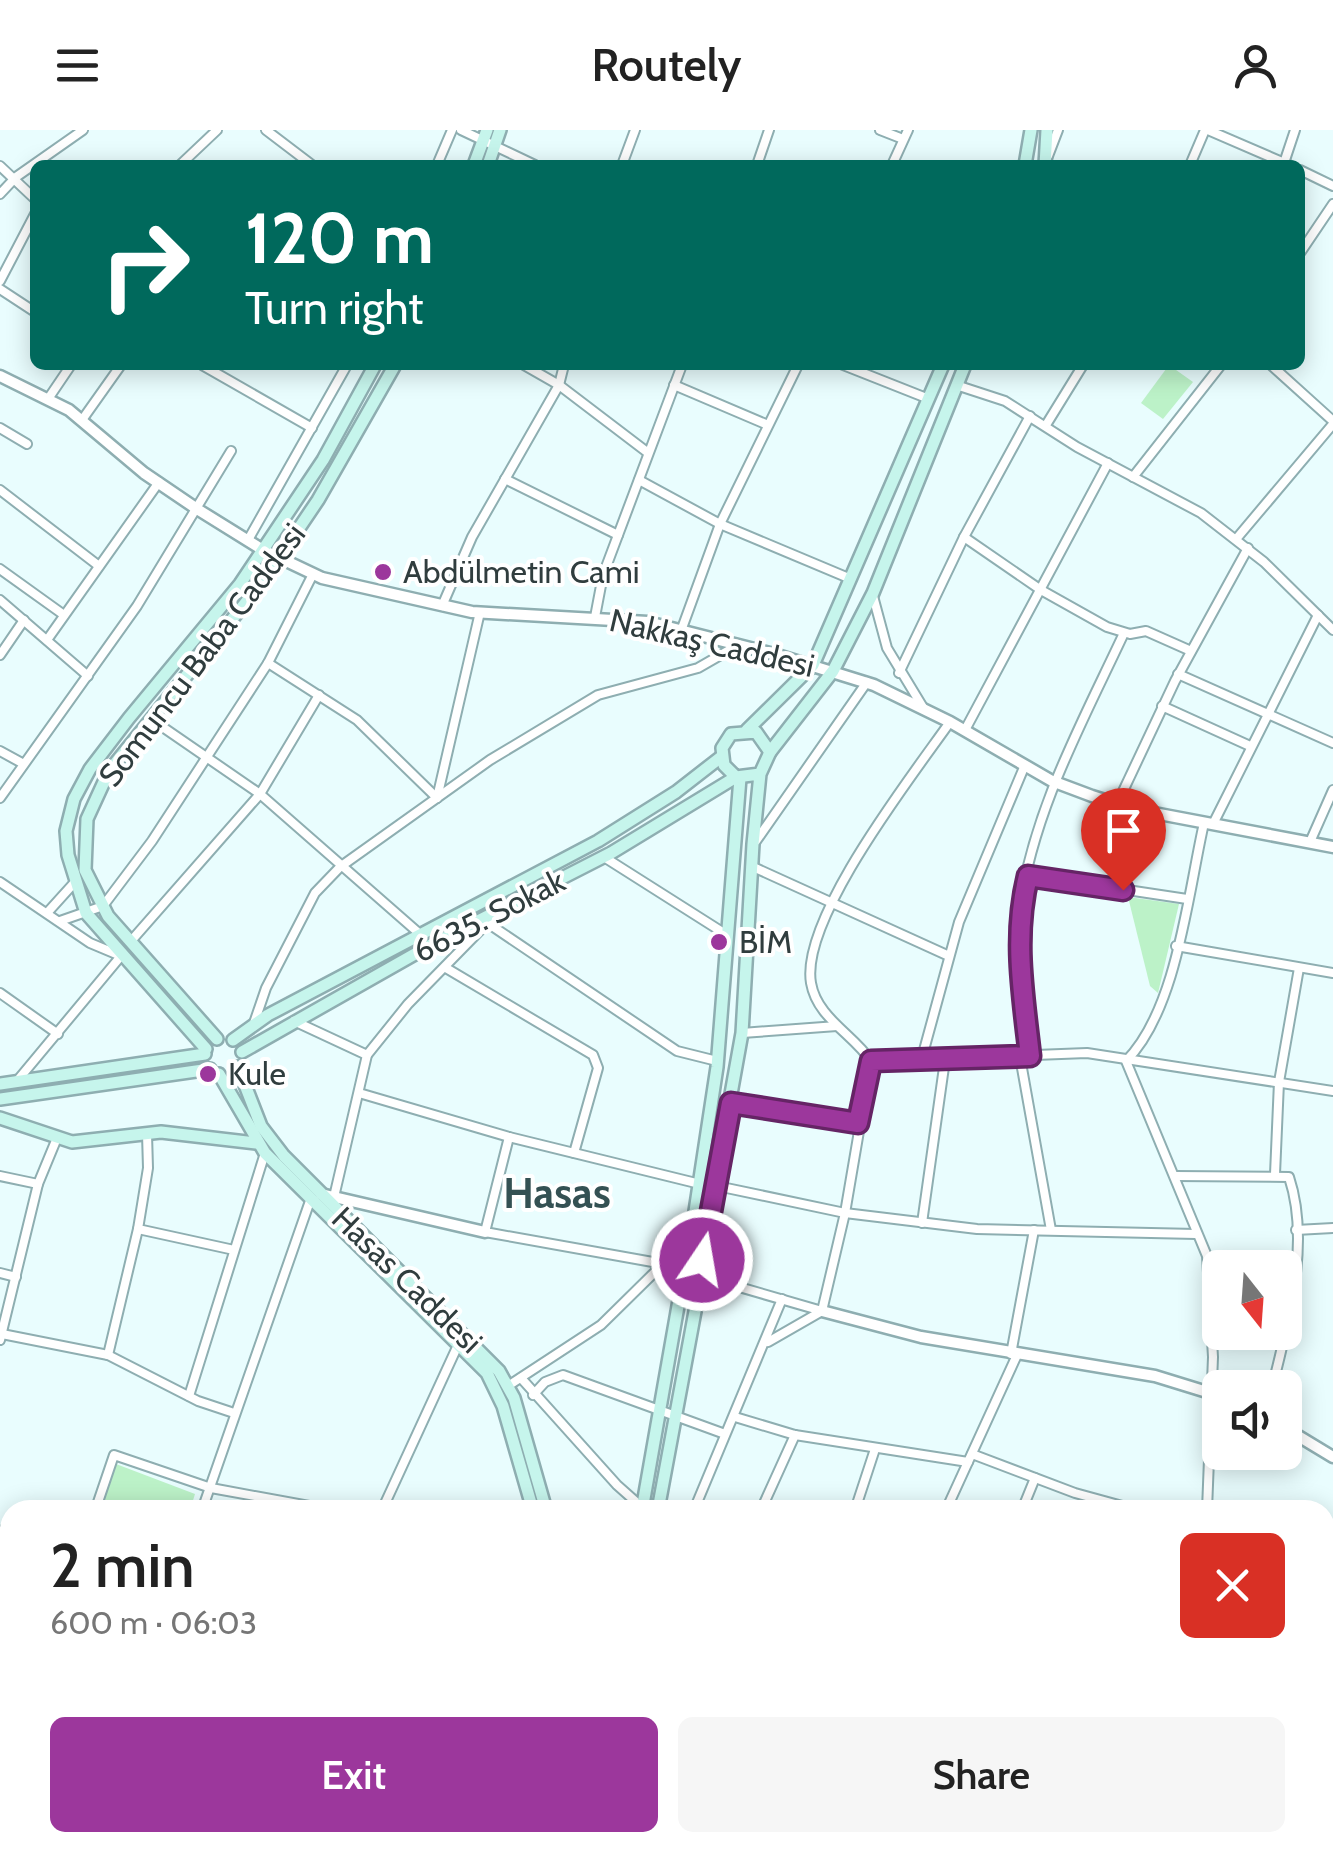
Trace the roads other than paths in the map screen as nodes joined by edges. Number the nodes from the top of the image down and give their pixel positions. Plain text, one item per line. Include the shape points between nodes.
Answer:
1 (83, 130) edge
2 (217, 130) edge
3 (266, 130) edge
4 (452, 130) edge
5 (462, 130) edge
6 (500, 130) edge
7 (635, 130) edge
8 (769, 130) edge
9 (880, 130) edge
10 (1031, 130) edge
11 (1048, 130) edge
12 (1058, 130) edge
13 (1207, 130) edge
14 (1296, 130) edge
15 (906, 135) edge
16 (488, 139) edge
17 (41, 160) edge
18 (185, 160) edge
19 (302, 160) edge
20 (439, 160) edge
21 (526, 160) edge
22 (624, 160) edge
23 (758, 160) edge
24 (894, 160) edge
25 (1025, 160) edge
26 (1045, 160) edge
27 (1047, 160) edge
28 (1192, 160) edge
29 (1277, 160) edge
30 (1287, 160) edge
31 (0, 166) edge
32 (30, 168) edge
33 (1305, 172) edge
34 (13, 180) junction
35 (1333, 186) edge
36 (0, 194) edge
37 (30, 195) edge
38 (1333, 204) edge
39 (30, 224) edge
40 (1305, 246) edge
41 (0, 285) edge
42 (30, 308) edge
43 (68, 370) edge
44 (117, 370) edge
45 (211, 370) edge
46 (344, 370) edge
47 (371, 370) edge
48 (392, 370) edge
49 (533, 370) edge
50 (563, 370) edge
51 (680, 370) edge
52 (796, 370) edge
53 (856, 370) edge
54 (941, 370) edge
55 (962, 370) edge
56 (1080, 370) edge
57 (1217, 370) edge
58 (1276, 370) edge
59 (0, 376) edge
60 (559, 384) junction
61 (674, 386) junction
62 (956, 386) junction
63 (48, 398) junction
64 (929, 399) junction
65 (1030, 416) junction
66 (82, 420) junction
67 (1333, 423) edge
68 (768, 425) junction
69 (1046, 425) junction
70 (0, 428) edge
71 (312, 428) junction
72 (27, 444) dead end
73 (231, 451) dead end
74 (647, 452) junction
75 (1108, 463) junction
76 (1133, 476) junction
77 (505, 479) junction
78 (638, 480) junction
79 (158, 482) junction
80 (0, 490) edge
81 (198, 508) junction
82 (720, 524) junction
83 (618, 535) junction
84 (964, 537) junction
85 (1237, 538) junction
86 (248, 540) junction
87 (1248, 548) junction
88 (262, 550) junction
89 (279, 558) junction
90 (100, 566) junction
91 (0, 569) edge
92 (313, 574) junction
93 (851, 578) junction
94 (1041, 590) junction
95 (873, 593) junction
96 (0, 600) edge
97 (442, 606) junction
98 (480, 612) junction
99 (64, 615) junction
100 (1318, 615) junction
101 (595, 616) junction
102 (24, 620) junction
103 (680, 630) junction
104 (1333, 630) edge
105 (1124, 633) junction
106 (46, 640) junction
107 (738, 644) junction
108 (1191, 651) junction
109 (0, 655) edge
110 (268, 662) junction
111 (813, 665) junction
112 (833, 671) junction
113 (899, 673) junction
114 (1178, 674) junction
115 (88, 676) junction
116 (867, 682) junction
117 (319, 696) junction
118 (1162, 706) junction
119 (924, 709) junction
120 (1267, 711) junction
121 (150, 719) junction
122 (950, 722) junction
123 (748, 730) junction
124 (965, 730) junction
125 (1333, 743) edge
126 (1250, 746) junction
127 (0, 751) edge
128 (770, 752) junction
129 (208, 754) junction
130 (721, 757) junction
131 (22, 764) junction
132 (1025, 765) junction
133 (760, 774) junction
134 (738, 777) junction
135 (1052, 780) junction
136 (1333, 790) edge
137 (260, 794) junction
138 (0, 798) edge
139 (437, 798) junction
140 (1117, 804) junction
141 (1209, 823) junction
142 (1310, 842) junction
143 (753, 844) junction
144 (1333, 847) edge
145 (604, 856) junction
146 (751, 866) junction
147 (340, 867) junction
148 (1028, 876) junction
149 (0, 882) edge
150 (75, 882) junction
151 (1187, 899) junction
152 (832, 904) junction
153 (103, 906) junction
154 (501, 909) junction
155 (47, 913) junction
156 (86, 913) junction
157 (60, 920) junction
158 (489, 924) junction
159 (421, 935) junction
160 (727, 935) junction
161 (131, 941) junction
162 (1176, 946) junction
163 (121, 956) junction
164 (949, 956) junction
165 (446, 968) junction
166 (1299, 968) junction
167 (1333, 973) edge
168 (0, 992) edge
169 (293, 1020) junction
170 (252, 1026) junction
171 (837, 1026) junction
172 (742, 1033) junction
173 (58, 1034) junction
174 (218, 1039) junction
175 (232, 1040) junction
176 (206, 1052) junction
177 (242, 1052) junction
178 (367, 1055) junction
179 (1030, 1056) junction
180 (1020, 1057) junction
181 (945, 1060) junction
182 (871, 1061) junction
183 (921, 1061) junction
184 (1126, 1061) junction
185 (718, 1062) junction
186 (238, 1067) junction
187 (215, 1071) junction
188 (17, 1081) junction
189 (1279, 1082) junction
190 (0, 1084) edge
191 (1333, 1091) edge
192 (359, 1093) junction
193 (0, 1099) edge
194 (731, 1103) junction
195 (0, 1118) edge
196 (858, 1123) junction
197 (147, 1134) junction
198 (510, 1137) junction
199 (57, 1138) junction
200 (260, 1148) junction
201 (574, 1154) junction
202 (1275, 1174) junction
203 (0, 1176) edge
204 (1175, 1176) junction
205 (38, 1184) junction
206 (700, 1184) junction
207 (717, 1186) junction
208 (334, 1196) junction
209 (313, 1197) junction
210 (845, 1213) junction
211 (922, 1223) junction
212 (1333, 1228) edge
213 (138, 1229) junction
214 (1034, 1230) junction
215 (1051, 1230) junction
216 (1296, 1230) junction
217 (485, 1232) junction
218 (1196, 1234) junction
219 (234, 1250) junction
220 (695, 1258) junction
221 (669, 1265) junction
222 (0, 1273) edge
223 (16, 1277) junction
224 (708, 1278) junction
225 (681, 1289) junction
226 (699, 1290) junction
227 (782, 1299) junction
228 (822, 1311) junction
229 (1, 1337) edge
230 (768, 1342) junction
231 (458, 1345) junction
232 (1014, 1354) junction
233 (108, 1355) junction
234 (1214, 1370) edge
235 (1277, 1370) edge
236 (521, 1378) junction
237 (508, 1386) junction
238 (1202, 1390) edge
239 (533, 1395) junction
240 (189, 1396) junction
241 (660, 1408) junction
242 (234, 1413) junction
243 (676, 1414) junction
244 (735, 1418) junction
245 (725, 1434) junction
246 (796, 1435) junction
247 (1302, 1437) edge
248 (876, 1449) junction
249 (1332, 1454) edge
250 (970, 1458) junction
251 (1210, 1470) edge
252 (1035, 1478) junction
253 (210, 1488) junction
254 (98, 1500) edge
255 (206, 1500) edge
256 (276, 1500) edge
257 (387, 1500) edge
258 (531, 1500) edge
259 (543, 1500) edge
260 (634, 1500) edge
261 (645, 1500) edge
262 (660, 1500) edge
263 (698, 1500) edge
264 (766, 1500) edge
265 (858, 1500) edge
266 (951, 1500) edge
267 (1026, 1500) edge
268 (1102, 1500) edge
269 (1208, 1500) edge

1 - 17 street
2 - 18 street
3 - 19 street
4 - 20 street
5 - 16 street
6 - 16 main road
7 - 22 street
8 - 23 street
9 - 15 street
10 - 25 main road
11 - 26 main road
12 - 27 street
13 - 28 street
13 - 29 street
14 - 30 street
15 - 24 street
16 - 21 street
31 - 34 street
32 - 34 street
33 - 35 street
34 - 36 street
34 - 37 street
38 - 40 street
39 - 41 street
41 - 42 street
43 - 63 street
44 - 66 street
45 - 71 street
46 - 71 street
47 - 88 main road, Somuncu Baba Caddesi via 323,460
48 - 89 main road, Somuncu Baba Caddesi
49 - 60 street
50 - 60 street
51 - 61 street
52 - 68 street
53 - 64 street
54 - 64 main road
55 - 62 main road
56 - 69 street
57 - 76 street
58 - 67 street
59 - 63 street, Nakkaş Caddesi
60 - 74 street
60 - 77 street
61 - 68 street
61 - 74 street
62 - 65 street
62 - 95 main road
63 - 66 street, Nakkaş Caddesi
64 - 93 main road
65 - 69 street
65 - 84 street
66 - 79 street, Nakkaş Caddesi
67 - 85 street
68 - 82 street
69 - 75 street
70 - 72 street
71 - 86 street
73 - 81 street
74 - 78 street
75 - 76 street
75 - 94 street
76 - 85 street
77 - 83 street
77 - 97 street
78 - 82 street
78 - 83 street
79 - 81 street, Nakkaş Caddesi
79 - 90 street
80 - 90 street
81 - 86 street, Nakkaş Caddesi
81 - 115 street
82 - 93 street
82 - 103 street
83 - 101 street
84 - 94 street
84 - 113 street
85 - 87 street
86 - 88 street, Nakkaş Caddesi
87 - 100 street
87 - 108 street
88 - 89 street, Nakkaş Caddesi
88 - 150 main road, Somuncu Baba Caddesi via 90,768 66,831
89 - 92 street, Nakkaş Caddesi
89 - 121 main road, Somuncu Baba Caddesi
90 - 99 street
91 - 99 street
92 - 97 street, Nakkaş Caddesi
92 - 110 street
93 - 111 main road
94 - 105 street
94 - 124 street
95 - 112 main road
95 - 113 street
96 - 102 street
97 - 98 street, Nakkaş Caddesi
98 - 101 street, Nakkaş Caddesi
98 - 139 street
99 - 106 street
100 - 104 street
100 - 120 street
101 - 103 street, Nakkaş Caddesi
102 - 106 street
102 - 109 street
103 - 107 street, Nakkaş Caddesi
105 - 108 street via 1146,632
105 - 135 street
106 - 115 street
107 - 111 street, Nakkaş Caddesi
107 - 139 street via 698,668 598,695
108 - 114 street
110 - 117 street
110 - 129 street
111 - 112 street, Nakkaş Caddesi
111 - 123 main road
112 - 116 street, Nakkaş Caddesi
112 - 128 main road
113 - 119 street
114 - 118 street
114 - 120 street
115 - 131 street
116 - 119 street, Nakkaş Caddesi
116 - 143 street
117 - 137 street
117 - 139 street via 357,720
118 - 126 street
118 - 140 street
119 - 122 street, Nakkaş Caddesi
120 - 125 street
120 - 126 street
121 - 129 street
121 - 153 main road, Somuncu Baba Caddesi via 109,771 87,819 86,870
122 - 124 street, Nakkaş Caddesi
122 - 152 street
123 - 128 main road via 763,736
123 - 130 main road via 725,740
124 - 132 street, Nakkaş Caddesi
126 - 141 street
127 - 131 street
128 - 133 main road
129 - 137 street
129 - 153 street
130 - 134 main road
130 - 159 main road, 6635. Sokak via 598,841
131 - 138 street
132 - 135 street, Nakkaş Caddesi
132 - 164 street
133 - 134 main road
133 - 143 main road
134 - 145 main road, 6635. Sokak
134 - 160 main road
135 - 140 street, Nakkaş Caddesi
135 - 148 street
136 - 142 street
137 - 147 street
137 - 161 street
139 - 147 street
140 - 141 street, Nakkaş Caddesi
141 - 142 street, Nakkaş Caddesi
141 - 151 street
142 - 144 street, Nakkaş Caddesi
143 - 146 main road
145 - 154 main road, 6635. Sokak
145 - 160 street
146 - 152 street
146 - 172 main road
147 - 159 street
147 - 170 street via 315,893
148 - 151 street
148 - 179 street via 1018,946
149 - 155 street
150 - 155 street
150 - 156 main road, Somuncu Baba Caddesi
151 - 162 street
152 - 164 street
152 - 171 street via 817,930 811,984
153 - 156 street
153 - 161 main road, Somuncu Baba Caddesi
154 - 158 street
154 - 169 main road, 6635. Sokak
155 - 157 street
156 - 157 street
156 - 163 main road, Somuncu Baba Caddesi
157 - 163 street
158 - 165 street
158 - 185 street via 677,1051
159 - 170 main road, 6635. Sokak
160 - 185 main road
161 - 174 main road, Somuncu Baba Caddesi
162 - 166 street
162 - 184 street via 1146,1041
163 - 173 street
163 - 176 main road, Somuncu Baba Caddesi
164 - 183 street
165 - 178 street
165 - 201 street via 594,1054 598,1068
166 - 167 street
166 - 189 street
168 - 173 street
169 - 177 main road, 6635. Sokak
169 - 178 street
170 - 175 main road, 6635. Sokak
171 - 172 street
171 - 182 street
172 - 194 main road
173 - 188 street
174 - 175 main road
174 - 176 main road
175 - 177 main road
176 - 187 main road
176 - 188 main road
177 - 186 main road
178 - 192 street
179 - 180 street
179 - 184 street via 1087,1053
180 - 181 street
180 - 215 street
181 - 183 street
181 - 211 street
182 - 183 street
182 - 196 street
184 - 189 street
184 - 204 street
185 - 206 main road
186 - 187 main road
186 - 209 main road, Hasas Caddesi via 261,1126
187 - 193 main road
187 - 200 main road, Hasas Caddesi
188 - 190 main road
189 - 191 street
189 - 202 street
192 - 198 street
192 - 208 street
194 - 196 street
194 - 207 main road
195 - 199 main road
196 - 210 street
197 - 199 main road
197 - 200 main road via 198,1134
197 - 213 street
198 - 201 street
198 - 217 street
199 - 205 street
200 - 209 main road, Hasas Caddesi
200 - 219 street
201 - 206 street
202 - 204 street
202 - 216 street via 1285,1173 1292,1182
203 - 205 street
204 - 218 street
205 - 223 street
206 - 220 main road
207 - 210 street
207 - 220 main road
208 - 209 street
208 - 217 street
209 - 231 main road, Hasas Caddesi
209 - 237 main road, Hasas Caddesi via 478,1349
209 - 242 street
210 - 211 street
210 - 228 street
211 - 214 street
212 - 216 street
213 - 219 street
213 - 233 street
214 - 215 street
214 - 232 street
215 - 218 street
216 - 235 street via 1289,1322
217 - 221 street
218 - 234 street via 1208,1256
219 - 240 street
220 - 221 main road
220 - 224 main road
221 - 225 main road
221 - 236 street via 602,1325
222 - 223 street
223 - 229 street
224 - 226 main road
224 - 227 street
225 - 226 main road
225 - 241 main road
226 - 243 main road
227 - 228 street
227 - 230 street
228 - 230 street
228 - 232 street
229 - 233 street
230 - 244 street
231 - 257 street
231 - 258 main road, Hasas Caddesi via 494,1386
232 - 238 street
232 - 250 street
233 - 240 street
236 - 237 street
236 - 239 street
237 - 259 main road, Hasas Caddesi
239 - 241 street via 563,1374
239 - 260 street
240 - 242 street
241 - 243 street
241 - 261 main road
242 - 253 street
243 - 245 street
243 - 262 main road
244 - 245 street
244 - 246 street
245 - 263 street
246 - 248 street
246 - 264 street
247 - 249 street
248 - 250 street
248 - 265 street
250 - 252 street
250 - 266 street
251 - 269 street
252 - 267 street
252 - 268 street
253 - 254 street via 114,1455
253 - 255 street
253 - 256 street

